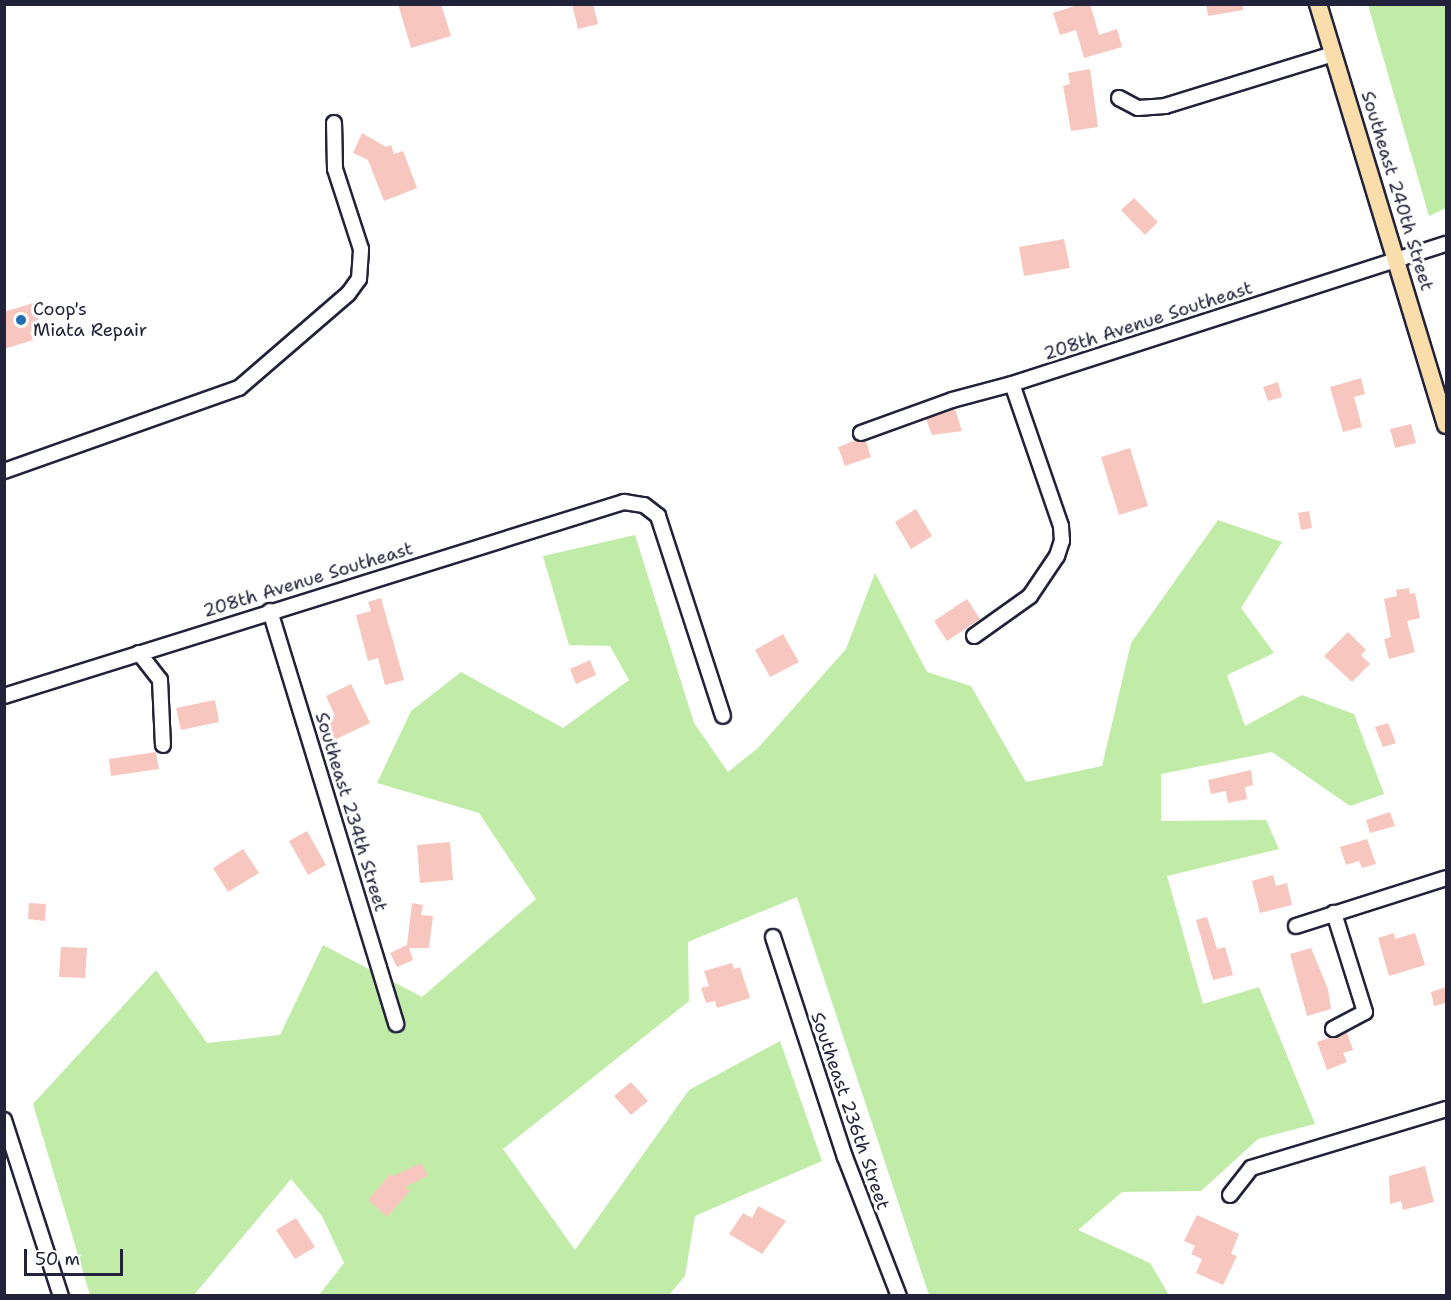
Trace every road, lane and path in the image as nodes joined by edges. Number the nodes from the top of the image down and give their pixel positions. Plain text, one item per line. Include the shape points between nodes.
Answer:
1 (1318, 4) edge
2 (1333, 54) junction
3 (1119, 98) dead end
4 (334, 123) dead end
5 (1446, 244) edge
6 (1398, 260) junction
7 (1012, 384) junction
8 (1446, 425) edge
9 (861, 433) dead end
10 (4, 471) edge
11 (270, 611) junction
12 (974, 636) dead end
13 (138, 653) junction
14 (4, 696) edge
15 (723, 716) dead end
16 (163, 745) dead end
17 (1446, 878) edge
18 (1334, 913) junction
19 (1296, 926) dead end
20 (773, 937) dead end
21 (396, 1024) dead end
22 (1333, 1029) dead end
23 (1446, 1109) edge
24 (4, 1120) edge
25 (1230, 1195) dead end
26 (61, 1296) edge
27 (899, 1296) edge

1 - 2 main road, Southeast 240th Street
2 - 3 street via 1164,106 1138,108
2 - 6 main road, Southeast 240th Street
4 - 10 street via 335,169 361,249 358,279 348,294 239,388
5 - 6 street, 208th Avenue Southeast
6 - 7 street, 208th Avenue Southeast
6 - 8 main road, Southeast 240th Street
7 - 9 street, 208th Avenue Southeast via 952,400
7 - 12 street via 1061,526 1062,541 1057,556 1030,596
11 - 13 street, 208th Avenue Southeast
11 - 15 street, 208th Avenue Southeast via 624,502 644,505 658,516
11 - 21 street, Southeast 234th Street
13 - 14 street, 208th Avenue Southeast
13 - 16 street via 160,680
17 - 18 street
18 - 19 street
18 - 22 street via 1365,1012
20 - 27 street, Southeast 236th Street via 846,1157
23 - 25 street via 1251,1168
24 - 26 street

